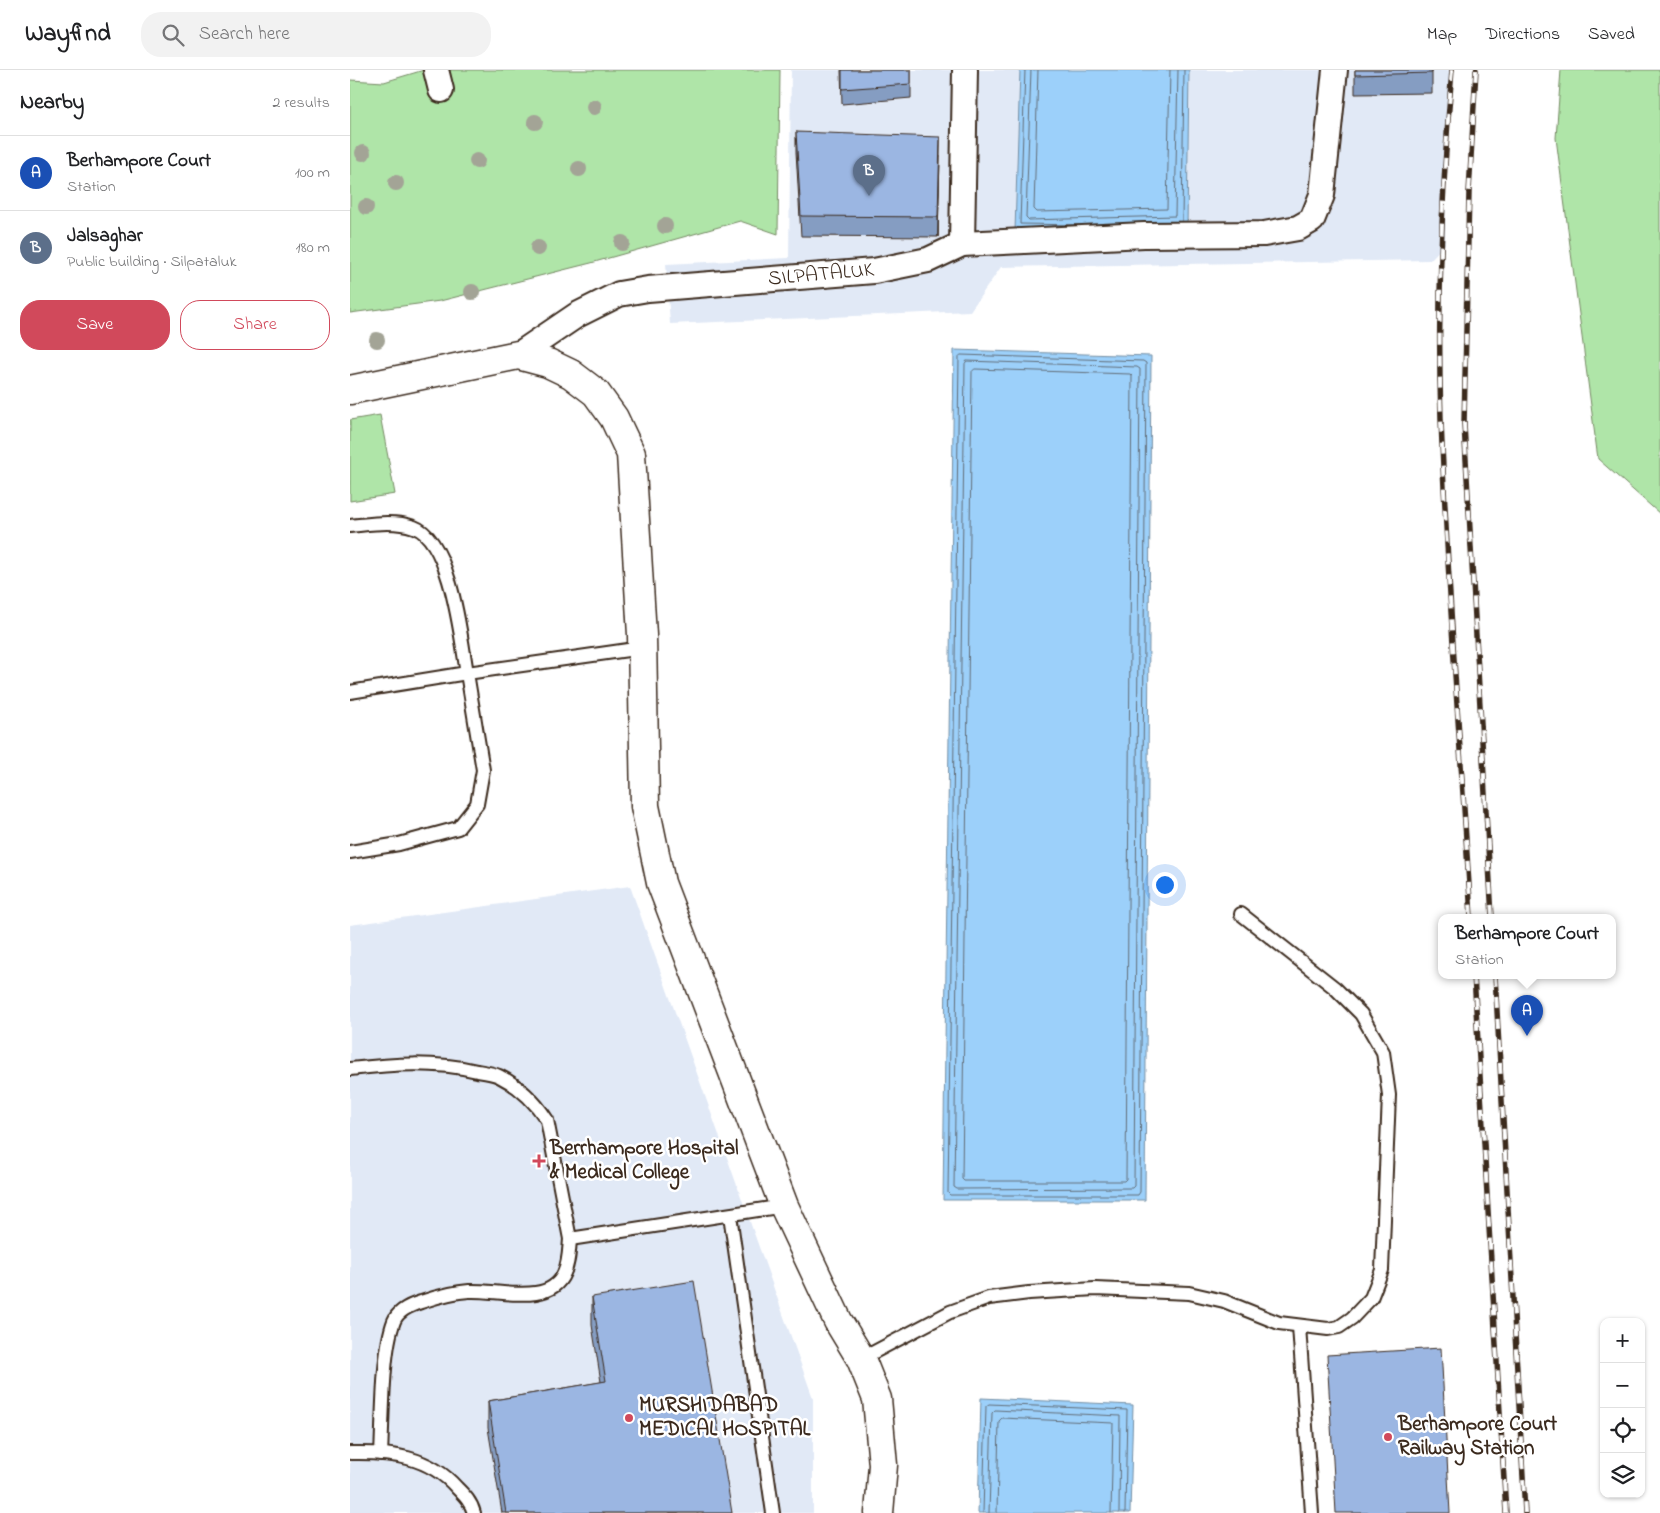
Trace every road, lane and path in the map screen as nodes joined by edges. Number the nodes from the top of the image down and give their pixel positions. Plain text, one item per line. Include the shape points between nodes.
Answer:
1 (965, 70) edge
2 (1334, 70) edge
3 (962, 244) junction
4 (518, 355) junction
5 (350, 390) edge
6 (350, 526) edge
7 (642, 648) junction
8 (467, 673) junction
9 (350, 692) edge
10 (350, 852) edge
11 (1241, 914) dead end
12 (350, 1069) edge
13 (784, 1206) junction
14 (730, 1215) junction
15 (570, 1240) junction
16 (1299, 1326) junction
17 (861, 1359) junction
18 (350, 1453) edge
19 (381, 1454) junction
20 (474, 1513) edge
21 (773, 1513) edge
22 (879, 1513) edge
23 (1312, 1513) edge

1 - 3 street
2 - 3 street via 1322,196 1312,220 1298,228 1264,234 1144,235
3 - 4 street, SILPATALUK via 928,260 874,271 619,294 577,316
4 - 5 street
4 - 7 street via 548,363 596,392 614,418 631,454
6 - 8 lane via 399,523 417,527 432,542 451,585
7 - 8 lane
7 - 13 street via 645,806 661,883
8 - 9 lane
8 - 10 lane via 484,770 477,804 458,828 399,844
11 - 16 lane via 1342,995 1361,1014 1384,1052 1389,1095 1382,1270 1370,1298 1340,1327
12 - 15 lane via 432,1064 469,1069 499,1076 537,1104 547,1120
13 - 14 lane
13 - 17 street via 838,1322
14 - 15 lane
14 - 21 lane
15 - 19 lane via 564,1274 557,1283 543,1291 521,1295 470,1291 437,1297 402,1311 394,1321 387,1357
16 - 17 lane via 1279,1323 1224,1301 1189,1293 1096,1289 1029,1293 989,1298 950,1312
16 - 23 lane
17 - 22 street via 877,1399 883,1465
18 - 19 lane
19 - 20 lane via 396,1454 431,1465 471,1503

